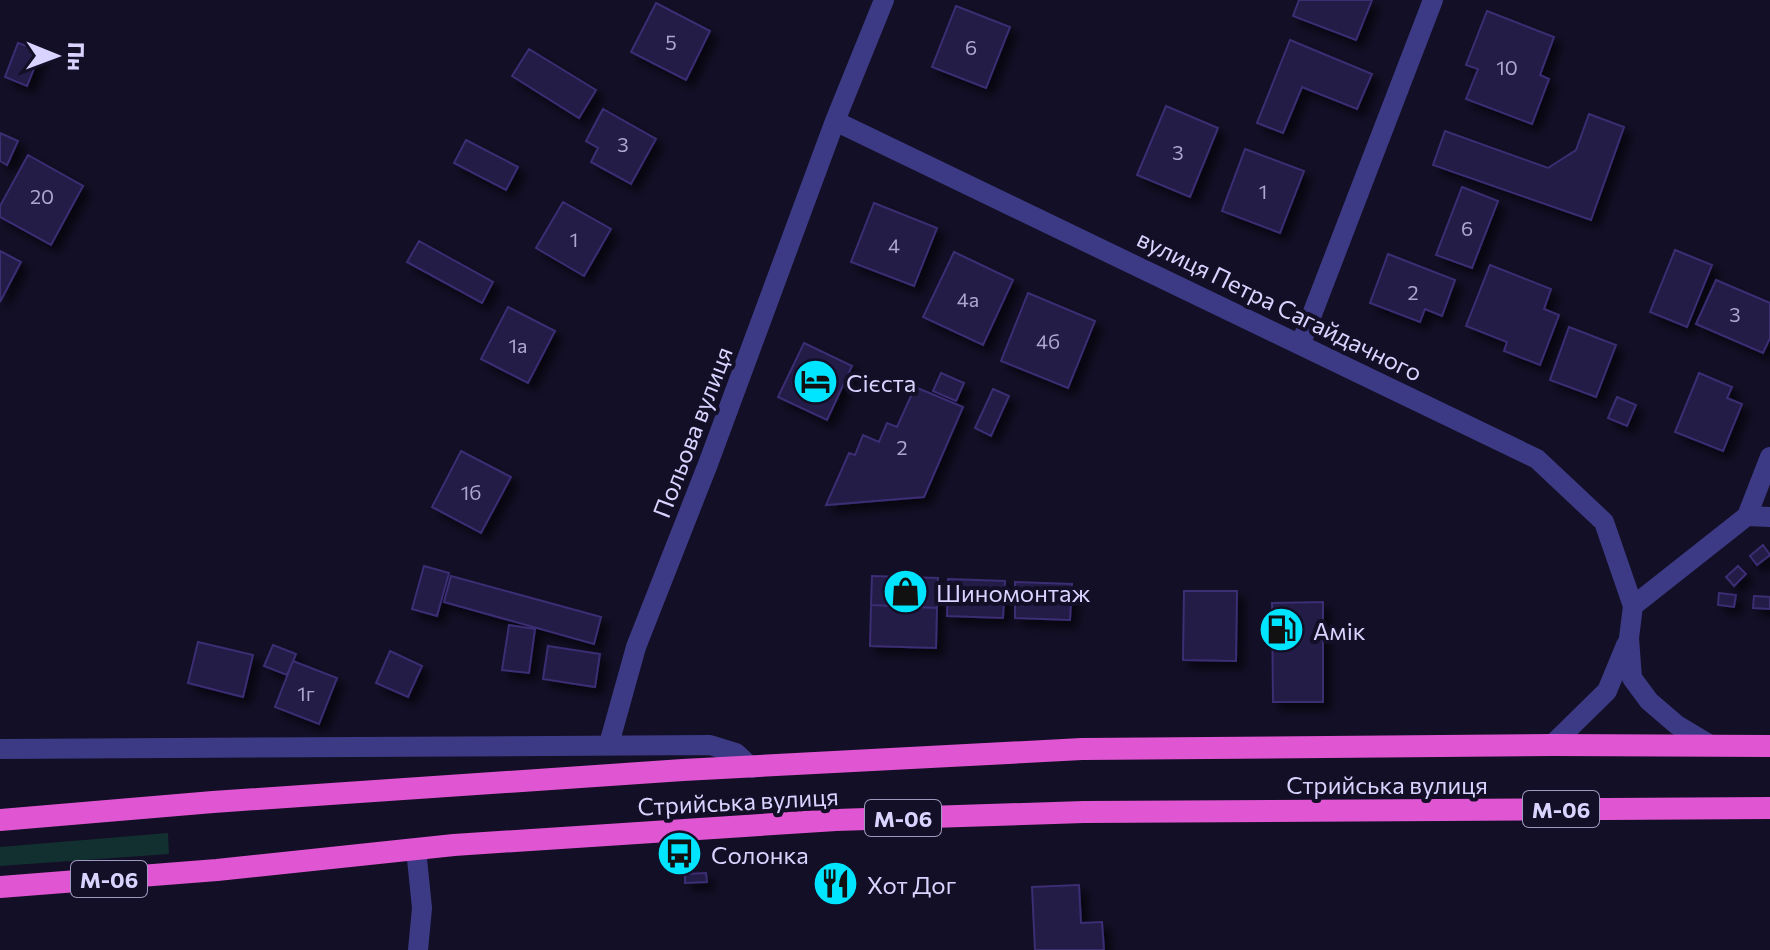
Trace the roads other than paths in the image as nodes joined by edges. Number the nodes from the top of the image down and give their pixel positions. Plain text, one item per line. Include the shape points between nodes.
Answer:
1 (884, 0) edge
2 (1433, 0) edge
3 (835, 121) junction
4 (1301, 343) junction
5 (1770, 457) edge
6 (1747, 516) junction
7 (1770, 517) edge
8 (1633, 606) junction
9 (1629, 638) junction
10 (609, 744) junction
11 (1552, 745) junction
12 (1712, 746) junction
13 (1770, 746) edge
14 (0, 749) edge
15 (752, 768) junction
16 (1770, 808) edge
17 (0, 820) edge
18 (416, 849) junction
19 (0, 887) edge
20 (418, 950) edge

1 - 3 street, Польова вулиця
2 - 4 street
3 - 4 street, вулиця Петра Сагайдачного
3 - 10 street, Польова вулиця via 636,647
4 - 8 street, вулиця Петра Сагайдачного via 1537,459 1604,522
5 - 6 street
6 - 7 street
6 - 8 street
8 - 9 street, вулиця Петра Сагайдачного
9 - 11 street, вулиця Петра Сагайдачного via 1607,691
9 - 12 street, вулиця Петра Сагайдачного via 1632,678 1640,690 1677,725
10 - 14 street
10 - 15 street via 710,745 736,753
11 - 12 highway, Стрийська вулиця
11 - 15 highway, Стрийська вулиця via 1082,749
12 - 13 highway, Стрийська вулиця
15 - 17 highway, Стрийська вулиця
16 - 18 highway, Стрийська вулиця / М-06 via 1084,812 836,820
18 - 19 highway, Стрийська вулиця / М-06
18 - 20 street via 422,908

